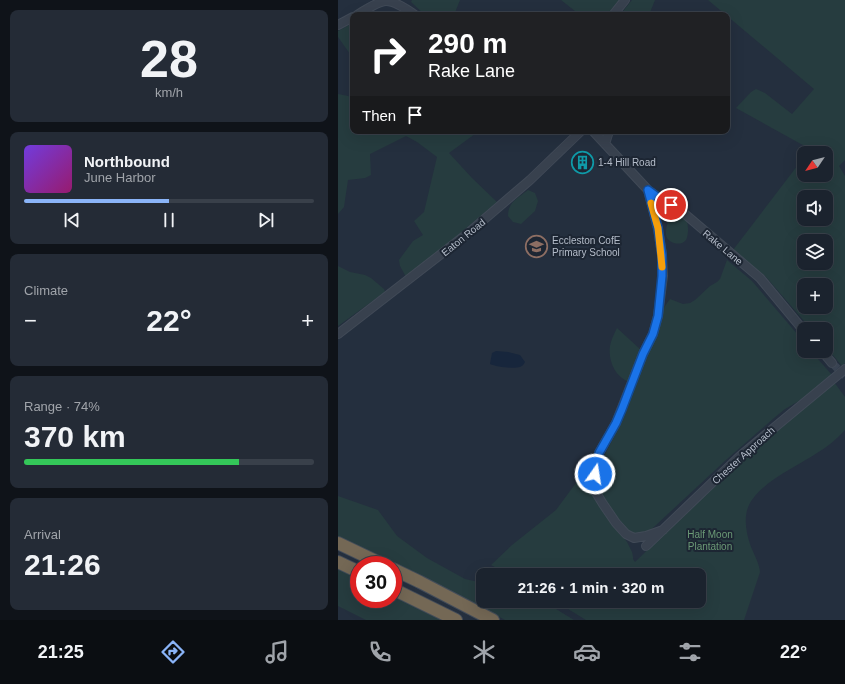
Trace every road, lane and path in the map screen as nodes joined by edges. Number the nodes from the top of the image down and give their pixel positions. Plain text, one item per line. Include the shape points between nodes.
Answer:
1 (625, 0) edge
2 (362, 12) edge
3 (409, 12) edge
4 (615, 12) edge
5 (350, 19) edge
6 (338, 25) edge
7 (579, 134) edge
8 (596, 134) edge
9 (608, 134) edge
10 (606, 144) junction
11 (648, 190) junction
12 (797, 323) edge
13 (338, 334) edge
14 (828, 358) edge
15 (832, 363) tunnel mouth
16 (845, 369) edge
17 (663, 530) junction
18 (338, 543) edge
19 (646, 546) dead end
20 (365, 556) edge
21 (338, 562) edge
22 (350, 568) edge
23 (402, 573) edge
24 (402, 593) edge
25 (456, 620) edge
26 (493, 620) edge

1 - 4 street
2 - 3 street via 382,1 387,1
5 - 6 street
7 - 13 street, Eaton Road via 467,234
8 - 10 street, Rake Lane
9 - 10 street
10 - 11 street, Rake Lane
11 - 12 street, Rake Lane via 679,209 760,278
11 - 17 street via 662,255 658,316 616,423 599,453 595,491 626,534 634,538
14 - 15 street
16 - 17 street, Chester Approach via 740,456
17 - 19 street, Chester Approach
18 - 20 highway
21 - 22 highway
23 - 26 highway
24 - 25 highway

